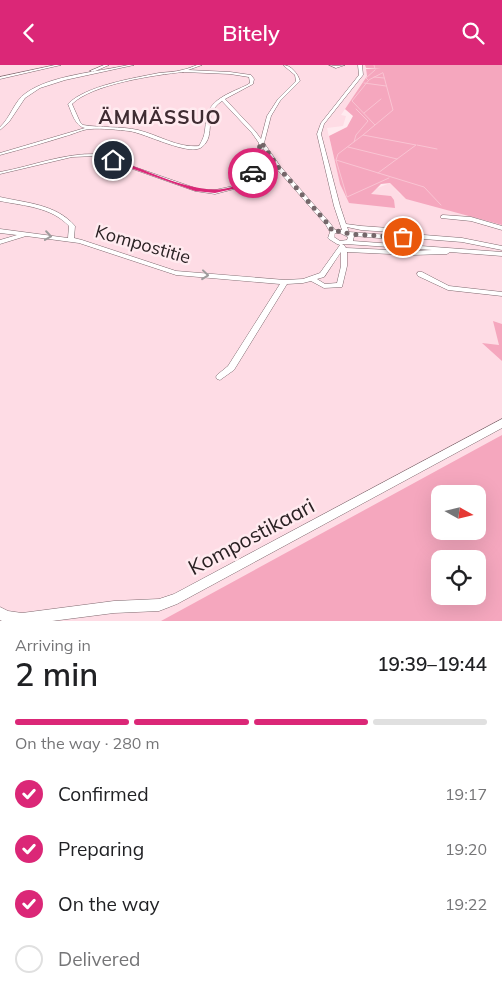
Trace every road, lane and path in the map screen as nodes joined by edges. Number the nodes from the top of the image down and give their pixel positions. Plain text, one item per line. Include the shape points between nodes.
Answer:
1 (59, 65) edge
2 (107, 65) edge
3 (132, 65) edge
4 (200, 65) edge
5 (284, 65) edge
6 (331, 65) edge
7 (343, 65) edge
8 (360, 65) edge
9 (183, 71) junction
10 (77, 78) junction
11 (0, 79) edge
12 (223, 99) junction
13 (91, 128) junction
14 (0, 129) edge
15 (261, 142) junction
16 (0, 154) edge
17 (0, 173) edge
18 (0, 199) edge
19 (443, 217) dead end
20 (342, 221) junction
21 (502, 228) edge
22 (0, 231) edge
23 (335, 231) junction
24 (347, 233) junction
25 (27, 234) junction
26 (71, 239) junction
27 (0, 242) edge
28 (344, 245) junction
29 (502, 248) edge
30 (330, 251) dead end
31 (502, 254) edge
32 (330, 262) junction
33 (420, 274) dead end
34 (313, 279) junction
35 (285, 282) junction
36 (502, 294) edge
37 (220, 377) dead end
38 (502, 423) edge
39 (0, 613) edge

1 - 11 street
2 - 10 street
3 - 10 street
4 - 9 street
5 - 15 street via 297,75 298,81 279,100 269,116
6 - 7 street
8 - 20 street via 361,75 320,128 319,134
9 - 12 street via 250,76 252,80 248,86
9 - 13 street via 162,73 81,94 70,104 78,122
10 - 14 street via 29,93
12 - 13 street via 211,109 208,134 200,147 180,147 142,132
12 - 15 street
13 - 16 street
15 - 17 street via 254,171 248,180 240,186 215,192 197,190 90,154 58,159 22,171
15 - 23 street via 274,163
18 - 26 street via 40,208 66,219 72,226
19 - 21 street
20 - 23 street
20 - 24 street
20 - 29 street via 361,228 403,231
22 - 25 street, Kompostitie
23 - 24 street
23 - 28 street via 330,236 332,242
24 - 28 street via 351,239
24 - 29 street
25 -> 26 street, Kompostitie
25 - 27 street
26 -> 35 street, Kompostitie via 176,273
28 - 31 street via 435,253
28 - 32 street
28 - 34 street via 340,285 324,285
30 - 32 street
32 - 34 street via 326,271
33 - 36 street via 448,288
34 - 35 street, Kompostitie
35 - 37 street via 232,367
38 - 39 street, Kompostikaari via 177,598 158,605 114,607 22,619

